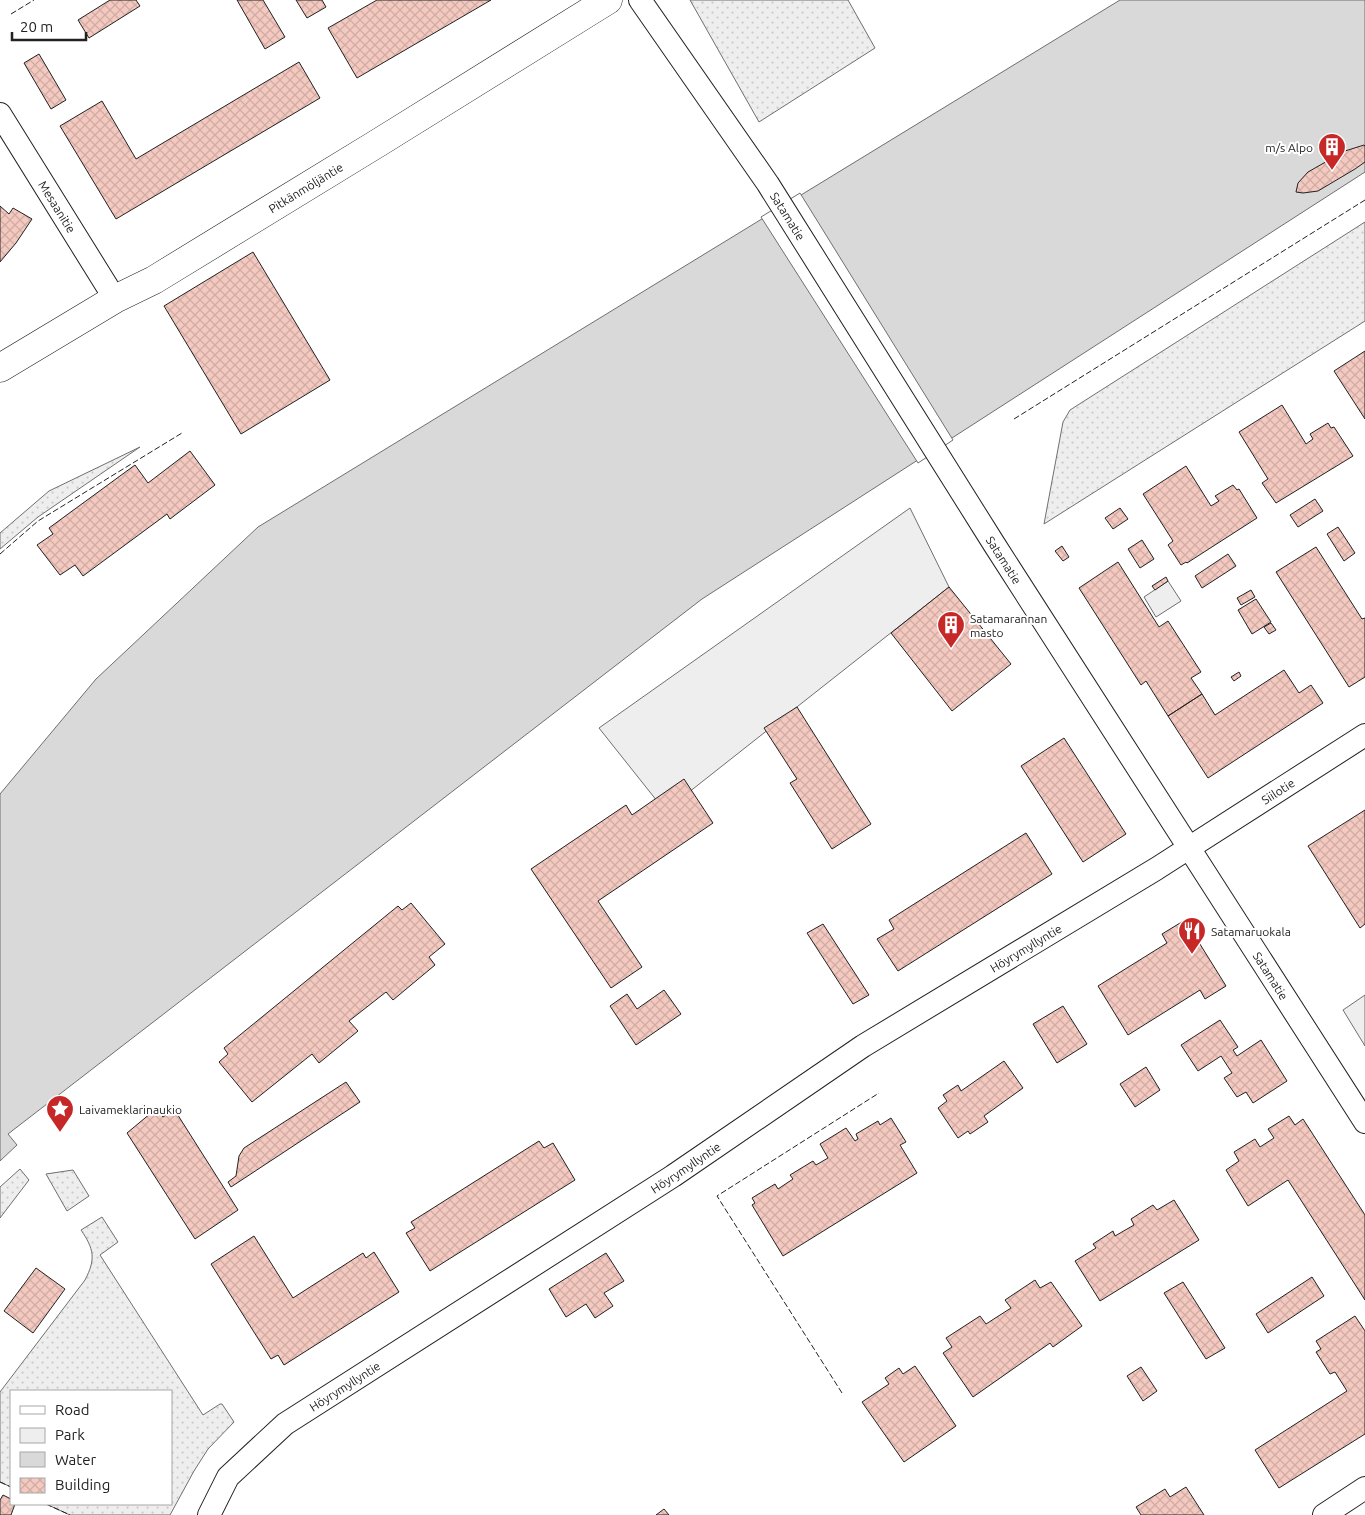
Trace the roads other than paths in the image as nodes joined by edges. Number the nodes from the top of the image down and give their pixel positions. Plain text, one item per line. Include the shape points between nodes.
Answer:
1 (608, 0) edge
2 (640, 0) edge
3 (0, 114) edge
4 (114, 300) junction
5 (0, 368) edge
6 (1365, 735) edge
7 (1189, 847) junction
8 (1365, 1122) edge
9 (1365, 1488) edge
10 (209, 1515) edge
11 (1324, 1515) edge

1 - 4 street, Pitkänmöljäntie via 378,144 162,275
2 - 7 street, Satamatie via 768,184
3 - 4 street, Mesaanitie
4 - 5 street, Pitkänmöljäntie
6 - 7 street, Siilotie
7 - 8 street, Satamatie
7 - 10 street, Höyrymyllyntie via 863,1046 673,1176 284,1424 228,1477
9 - 11 street

